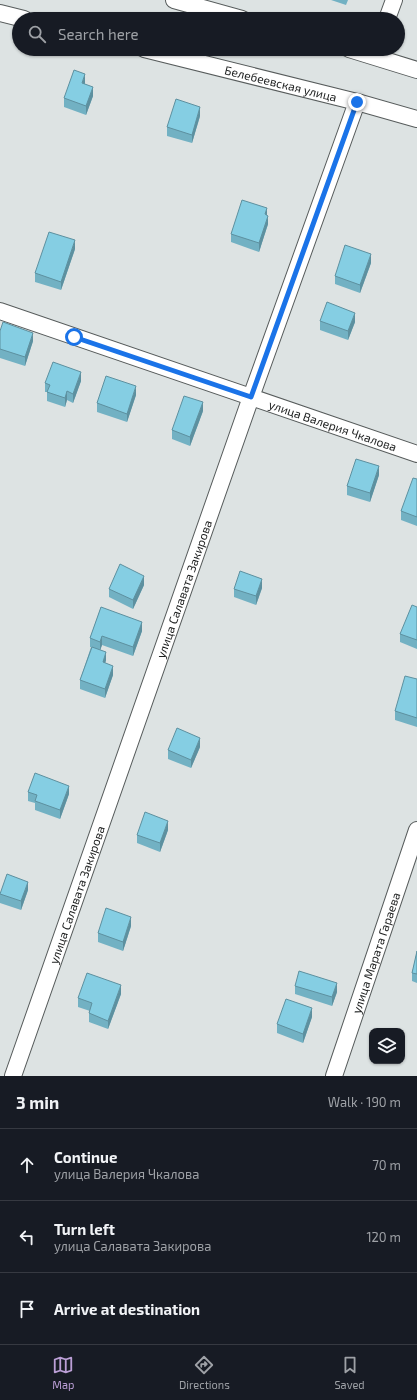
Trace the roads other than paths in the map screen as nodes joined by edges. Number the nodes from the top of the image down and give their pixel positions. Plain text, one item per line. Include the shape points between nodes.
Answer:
1 (174, 0) edge
2 (394, 0) edge
3 (217, 12) edge
4 (390, 12) edge
5 (0, 13) edge
6 (12, 16) edge
7 (172, 56) edge
8 (383, 56) edge
9 (417, 70) edge
10 (357, 102) junction
11 (417, 119) edge
12 (0, 311) edge
13 (251, 397) junction
14 (417, 454) edge
15 (417, 830) edge
16 (13, 1076) edge
17 (334, 1076) edge

1 - 3 street
2 - 4 street
5 - 6 street
7 - 10 street, Белебеевская улица
8 - 9 street
10 - 11 street, Белебеевская улица
10 - 13 street, улица Салавата Закирова
12 - 13 street, улица Валерия Чкалова
13 - 14 street, улица Валерия Чкалова
13 - 16 street, улица Салавата Закирова
15 - 17 street, улица Марата Гараева

